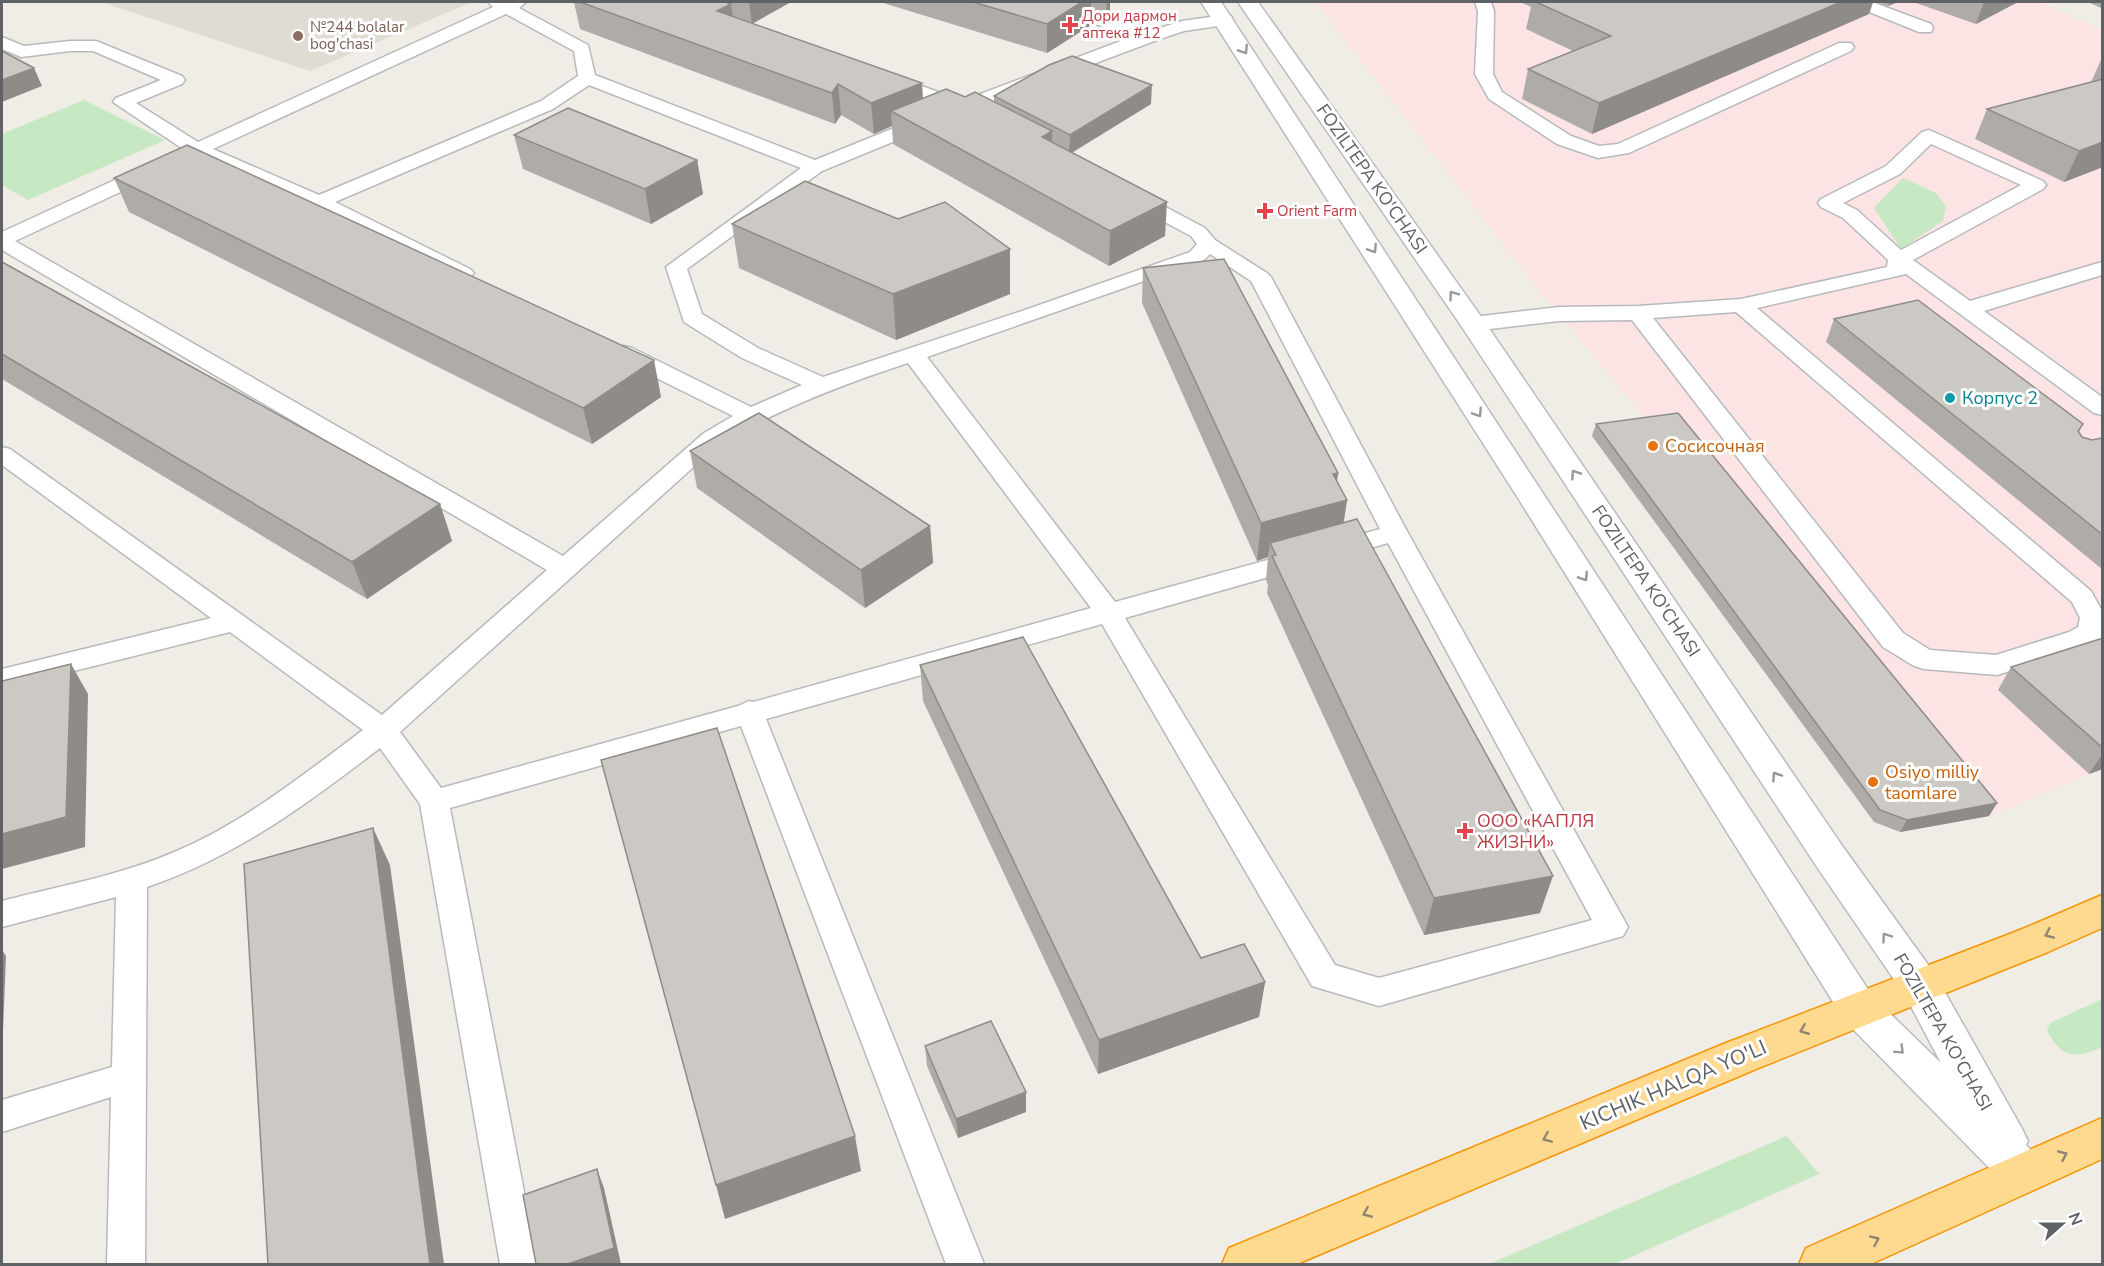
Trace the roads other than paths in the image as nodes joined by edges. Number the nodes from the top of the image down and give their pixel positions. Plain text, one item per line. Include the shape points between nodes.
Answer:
1 (1040, 2) edge
2 (1248, 2) edge
3 (1484, 2) edge
4 (1858, 2) edge
5 (507, 3) edge
6 (1218, 11) edge
7 (1925, 28) dead end
8 (1151, 36) junction
9 (2, 42) edge
10 (1845, 47) dead end
11 (872, 74) edge
12 (587, 78) junction
13 (962, 107) junction
14 (982, 118) edge
15 (197, 149) junction
16 (815, 167) junction
17 (1115, 188) edge
18 (319, 202) junction
19 (2, 241) edge
20 (1208, 244) junction
21 (1899, 259) junction
22 (2103, 268) edge
23 (476, 280) edge
24 (1741, 305) junction
25 (1967, 309) junction
26 (1638, 313) junction
27 (1473, 324) junction
28 (602, 342) edge
29 (913, 354) junction
30 (820, 384) junction
31 (2103, 408) edge
32 (749, 415) junction
33 (2, 454) edge
34 (1395, 533) junction
35 (566, 569) junction
36 (1108, 612) junction
37 (234, 622) junction
38 (2, 680) edge
39 (749, 711) junction
40 (383, 730) junction
41 (434, 801) junction
42 (132, 879) junction
43 (2103, 911) edge
44 (2, 914) edge
45 (1920, 985) junction
46 (1859, 1009) junction
47 (129, 1077) junction
48 (2, 1116) edge
49 (2103, 1138) edge
50 (2024, 1173) junction
51 (124, 1264) edge
52 (519, 1264) edge
53 (965, 1264) edge
54 (1245, 1264) edge
55 (1822, 1264) edge

1 - 8 lane
27 -> 2 main road, FOZILTEPA KO'CHASI
3 - 10 lane via 1484,74 1495,95 1564,140 1598,152 1622,149
4 - 7 lane
5 - 12 lane via 582,49
5 - 15 lane
6 - 8 lane
6 -> 46 main road, FOZILTEPA KO'CHASI
8 - 13 lane
9 - 15 lane via 21,52 69,45 96,46 176,80 122,102
11 - 13 lane
12 - 16 lane
12 - 18 lane via 548,105
13 - 14 lane
13 - 16 lane
15 - 18 lane
15 - 19 lane
16 - 30 lane via 676,267 692,317 750,353
17 - 20 lane via 1198,232
18 - 23 lane
19 - 35 lane
20 - 29 lane via 1197,256
20 - 34 lane via 1260,277
21 - 21 lane via 2004,202 2036,185 1929,136 1893,170 1828,203 1850,214
21 - 24 lane via 1897,271
21 - 25 lane
22 - 25 lane
24 - 26 lane
24 - 26 lane via 2082,597 2093,618 2091,632 1997,665 1924,659 1893,640
25 - 31 lane
26 - 27 lane via 1559,314
45 -> 27 main road, FOZILTEPA KO'CHASI
28 - 32 lane
29 - 30 lane
29 - 36 lane
30 - 32 lane
32 - 35 lane via 712,438
33 - 37 lane
34 - 36 lane
34 - 36 lane via 1612,927 1379,992 1324,976
35 - 40 lane
36 - 39 lane
37 - 38 lane
37 - 40 lane
39 - 41 lane
39 - 53 lane
40 - 41 lane
40 - 42 lane via 262,820 204,852
41 - 52 lane
42 - 44 lane
42 - 47 lane
43 -> 45 highway, KICHIK HALQA YO'LI
45 - 46 highway, KICHIK HALQA YO'LI
45 - 50 main road, FOZILTEPA KO'CHASI
46 -> 50 main road, FOZILTEPA KO'CHASI
46 -> 54 highway, KICHIK HALQA YO'LI
47 - 48 lane
47 - 51 lane
50 -> 49 highway
55 -> 50 highway

